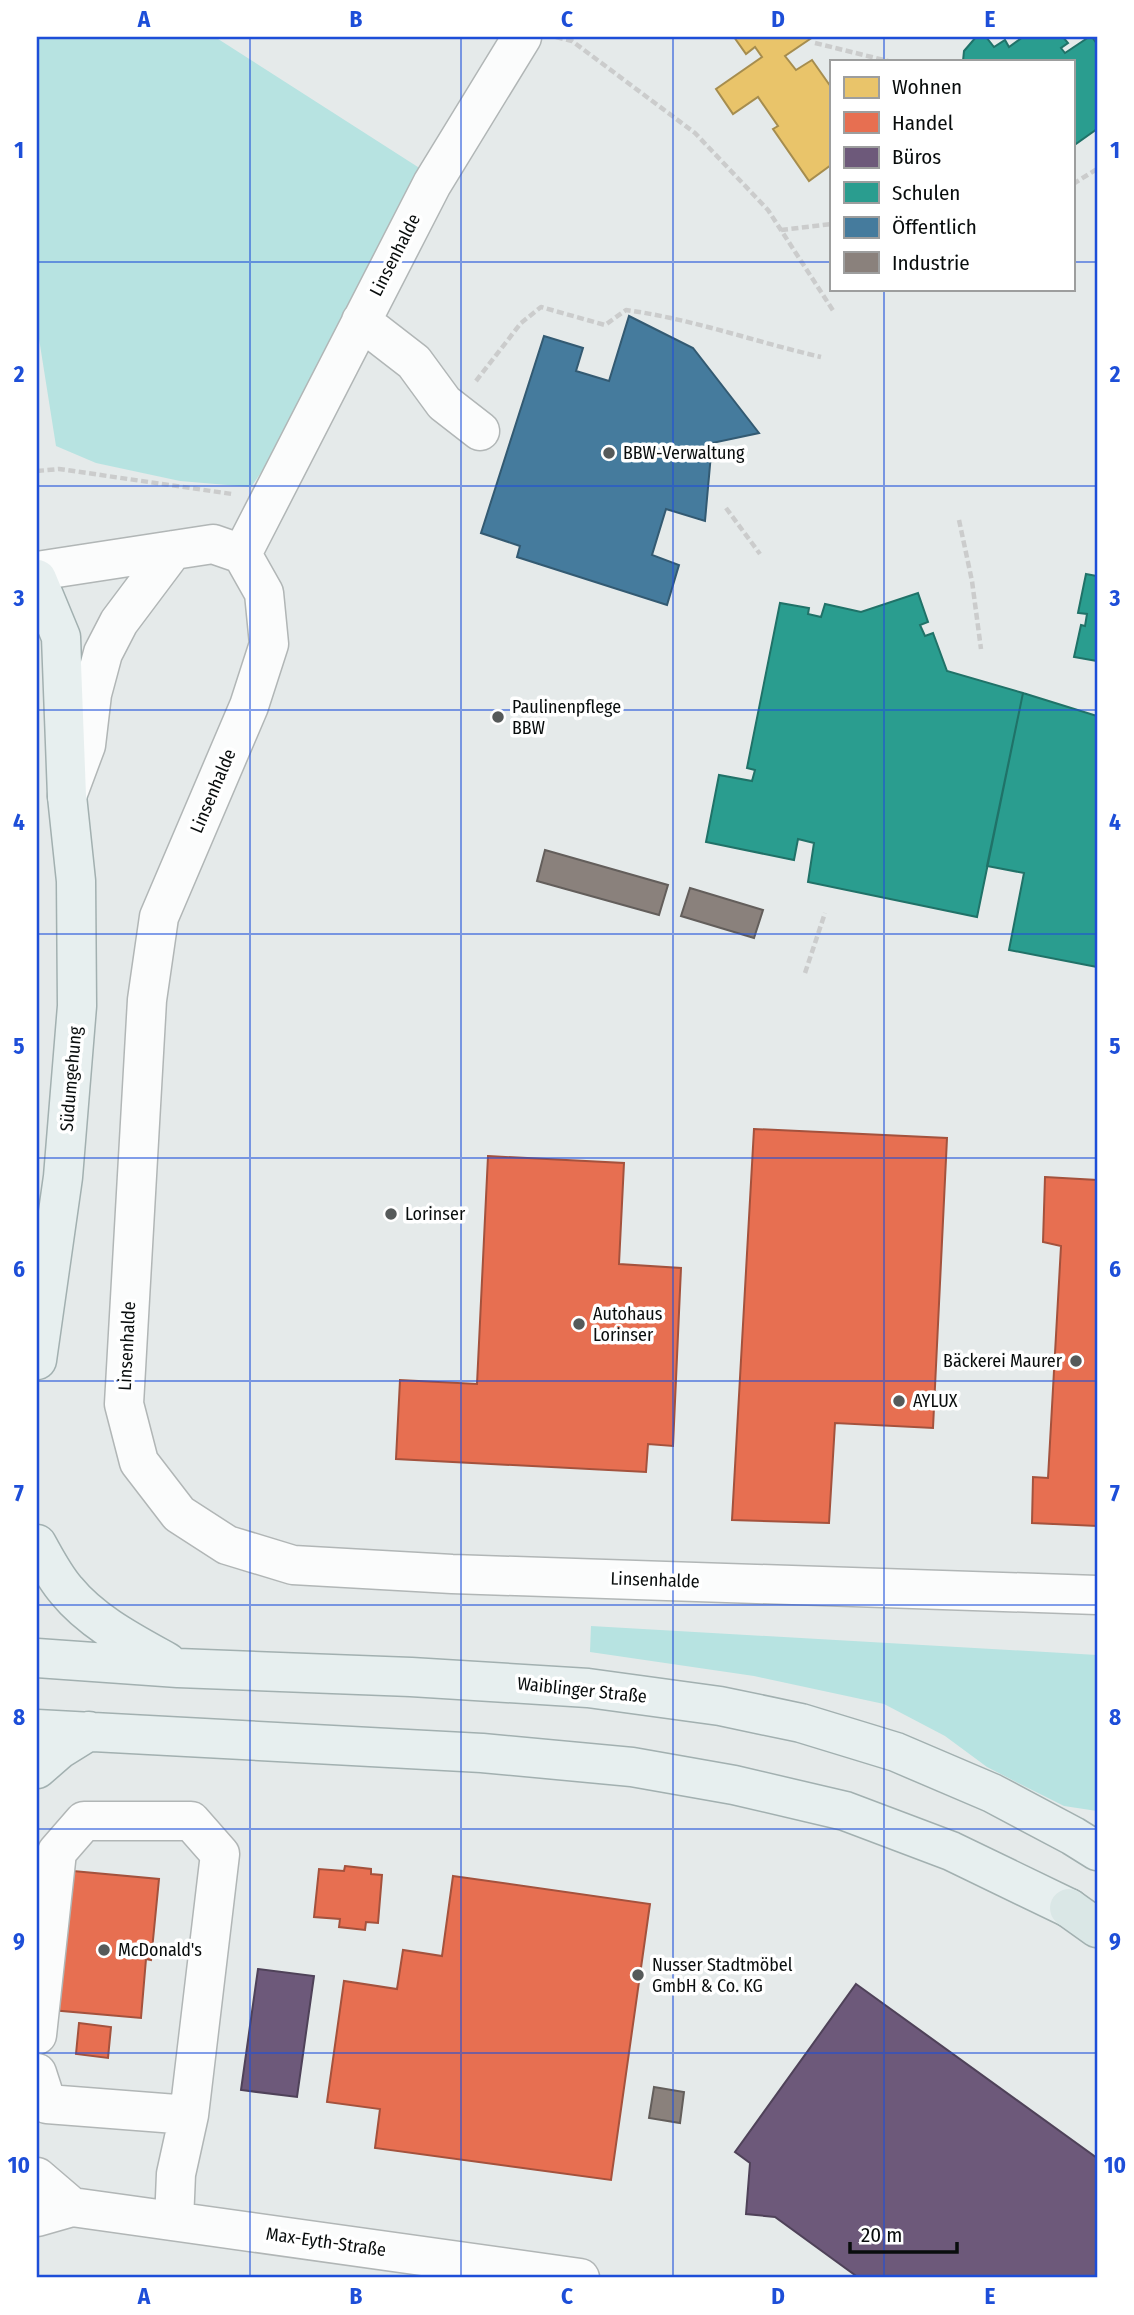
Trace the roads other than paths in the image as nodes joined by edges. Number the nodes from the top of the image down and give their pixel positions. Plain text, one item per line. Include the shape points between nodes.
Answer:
1 (523, 37) edge
2 (361, 321) junction
3 (467, 421) road end
4 (173, 550) junction
5 (242, 554) junction
6 (37, 571) edge
7 (37, 579) edge
8 (67, 796) junction
9 (37, 1360) edge
10 (37, 1544) edge
11 (1097, 1595) edge
12 (37, 1658) edge
13 (177, 1668) junction
14 (37, 1728) edge
15 (89, 1731) junction
16 (37, 1769) edge
17 (1089, 1839) edge
18 (1088, 1914) edge
19 (37, 2035) edge
20 (37, 2073) edge
21 (189, 2115) junction
22 (37, 2177) edge
23 (54, 2212) edge
24 (174, 2221) junction
25 (580, 2278) edge

1 - 2 street, Linsenhalde via 432,184
2 - 3 street via 414,362 444,403
2 - 5 street, Linsenhalde
4 - 5 street via 213,544
4 - 6 street
4 - 8 street, Südumgehung via 118,622 103,653 86,745
5 - 11 street, Linsenhalde via 264,593 268,644 249,706 159,917 140,1087 124,1404 139,1462 179,1514 227,1545 293,1565
7 - 8 main road, Südumgehung via 61,637
8 - 9 main road, Südumgehung via 76,881 77,1006 63,1177
10 - 13 main road via 66,1591 90,1614
12 - 13 main road, Waiblinger Straße
13 - 17 main road, Waiblinger Straße via 588,1688 720,1706 801,1723 896,1752
14 - 15 main road
15 - 16 main road
15 - 18 main road via 482,1753 632,1767 734,1785 845,1811 951,1851
19 - 21 street via 57,1852 84,1821 191,1821 220,1854
20 - 21 street via 47,2104
21 - 24 street via 176,2174
22 - 23 street, Max-Eyth-Straße
23 - 24 street, Max-Eyth-Straße
24 - 25 street, Max-Eyth-Straße

